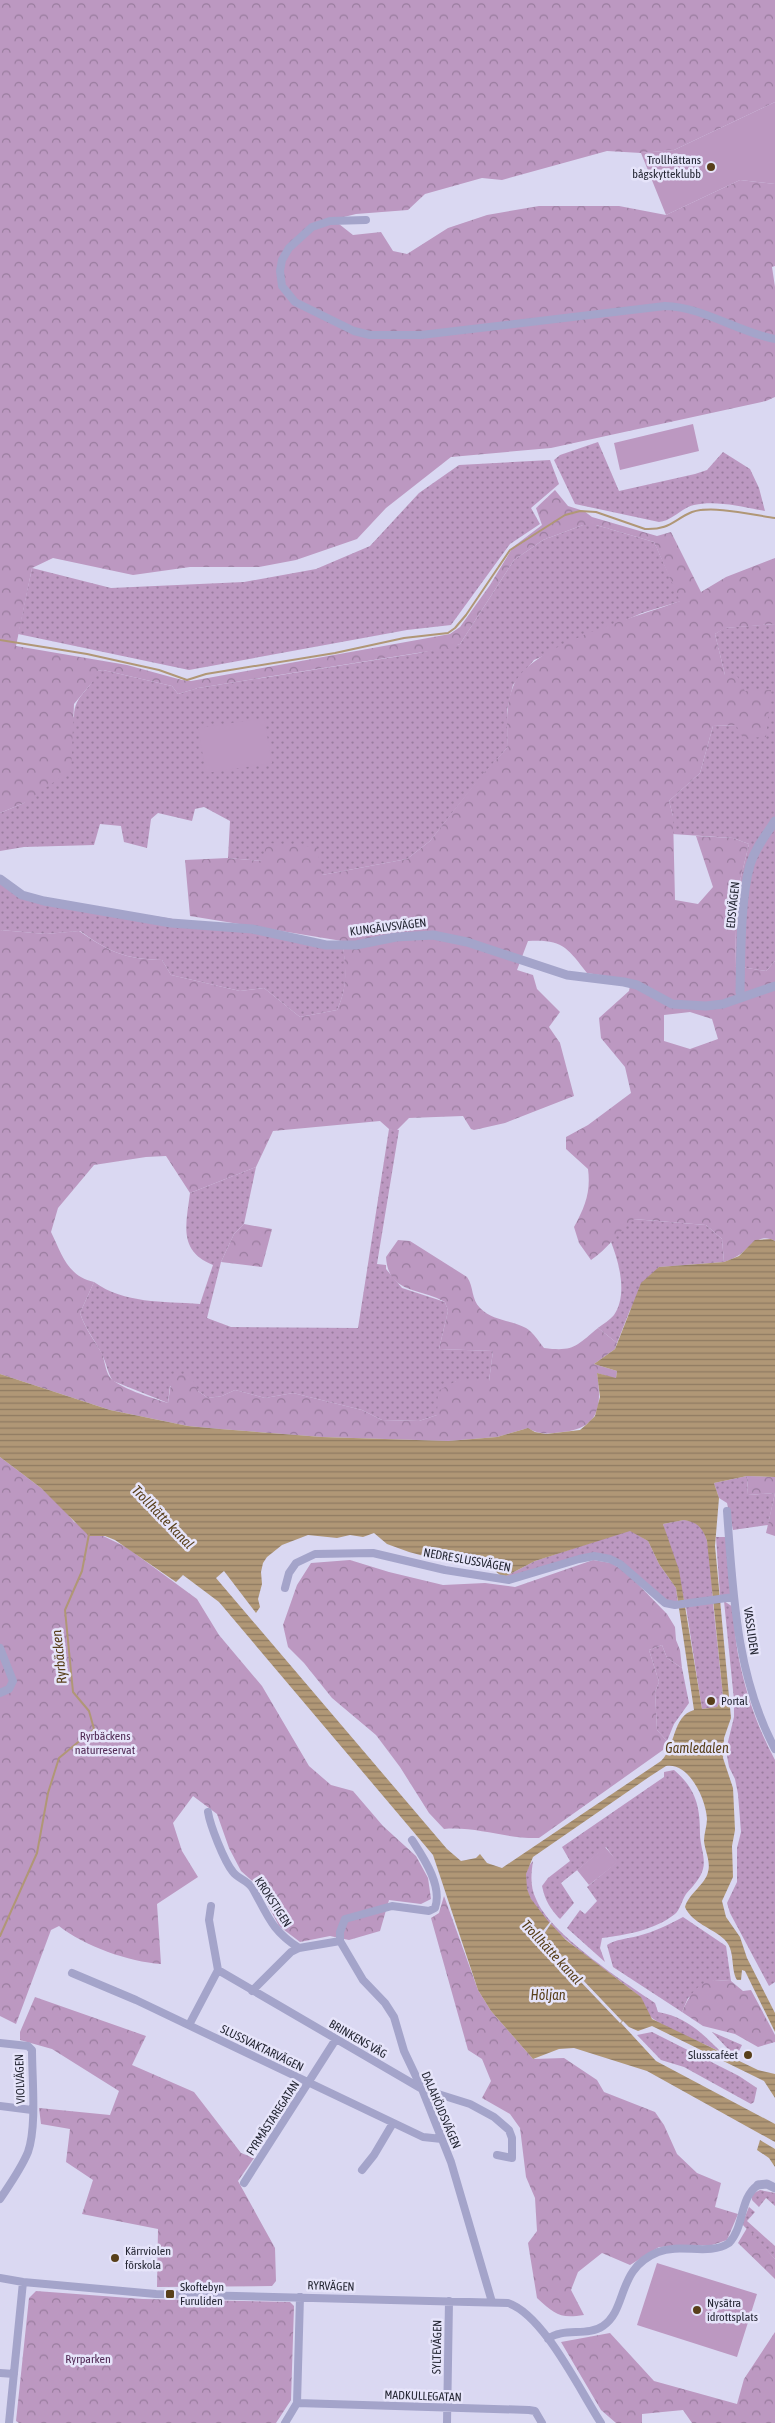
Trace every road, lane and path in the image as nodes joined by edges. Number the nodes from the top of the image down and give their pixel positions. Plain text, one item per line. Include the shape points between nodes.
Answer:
1 (366, 220) dead end
2 (775, 339) edge
3 (775, 821) edge
4 (0, 879) edge
5 (775, 986) edge
6 (742, 998) junction
7 (727, 1511) dead end
8 (285, 1588) dead end
9 (734, 1597) junction
10 (0, 1648) edge
11 (0, 1693) edge
12 (775, 1749) edge
13 (208, 1812) dead end
14 (412, 1840) dead end
15 (211, 1906) dead end
16 (340, 1941) junction
17 (299, 1948) junction
18 (218, 1970) junction
19 (72, 1973) dead end
20 (252, 1991) junction
21 (189, 2025) junction
22 (336, 2040) junction
23 (0, 2043) edge
24 (309, 2083) junction
25 (422, 2089) junction
26 (0, 2106) edge
27 (32, 2110) junction
28 (392, 2122) junction
29 (442, 2139) junction
30 (497, 2155) dead end
31 (362, 2170) dead end
32 (244, 2183) dead end
33 (758, 2185) joint
34 (775, 2188) edge
35 (0, 2199) edge
36 (0, 2278) edge
37 (23, 2282) junction
38 (300, 2297) junction
39 (450, 2301) junction
40 (492, 2302) junction
41 (548, 2339) junction
42 (0, 2373) edge
43 (14, 2374) junction
44 (297, 2403) junction
45 (447, 2408) junction
46 (9, 2423) edge
47 (285, 2423) edge
48 (447, 2423) edge
49 (542, 2423) edge
50 (601, 2423) edge

1 - 2 street via 330,221 312,227 289,248 280,271 282,286 294,302 354,331 370,335 421,336 672,306 689,308
3 - 6 street, EDSVÄGEN via 760,842 750,865 744,904
4 - 6 street, KUNGÄLVSVÄGEN via 22,895 171,923 252,928 326,945 356,945 396,937 433,935 467,942 567,975 637,985 668,1002 706,1006
5 - 6 street, KUNGÄLVSVÄGEN
7 - 9 street, VASSLIDEN
8 - 9 street, NEDRE SLUSSVÄGEN via 296,1563 315,1554 373,1553 504,1580 594,1556 615,1561 665,1603 676,1605
9 - 12 street, VASSLIDEN via 749,1685 760,1719
10 - 11 street via 13,1680 11,1686
13 - 17 street, KROKSTIGEN via 210,1824 233,1872 253,1888 278,1934
14 - 16 street via 430,1867 436,1896 434,1908 429,1911 392,1906 345,1919
15 - 18 street via 208,1920
16 - 17 street
16 - 25 street, DALAHÖJDSVÄGEN via 363,1980 388,2008
17 - 20 street via 280,1961
18 - 20 street, BRINKENS VÄG
18 - 21 street
19 - 21 street, SLUSSVAKTARVÄGEN
20 - 22 street, BRINKENS VÄG
21 - 24 street, SLUSSVAKTARVÄGEN
22 - 24 street, FYRMÄSTAREGATAN
22 - 25 street, BRINKENS VÄG
23 - 27 street, VIOLVÄGEN via 28,2046 32,2050
24 - 28 street, SLUSSVAKTARVÄGEN
24 - 32 street, FYRMÄSTAREGATAN
25 - 29 street, DALAHÖJDSVÄGEN
25 - 30 street, BRINKENS VÄG via 470,2104 504,2124 512,2138 512,2158
26 - 27 street, VIOLVÄGEN
27 - 35 street, VIOLVÄGEN via 28,2151
28 - 29 street, SLUSSVAKTARVÄGEN via 423,2137
28 - 31 street
29 - 40 street, DALAHÖJDSVÄGEN
33 - 34 street via 767,2184
33 - 41 street via 749,2194 730,2243 717,2248 673,2248 658,2252 632,2272 613,2315 603,2326 554,2335
36 - 37 street, RYRVÄGEN
37 - 38 street, RYRVÄGEN via 156,2294
37 - 43 street
38 - 39 street, RYRVÄGEN
38 - 44 street
39 - 40 street, RYRVÄGEN
39 - 45 street, SYLTEVÄGEN
40 - 41 street, RYRVÄGEN via 508,2303 523,2309
41 - 50 street, RYRVÄGEN
42 - 43 street
43 - 46 street
44 - 45 street, MADKULLEGATAN
44 - 47 street
45 - 48 street, SYLTEVÄGEN
45 - 49 street, MADKULLEGATAN via 529,2410 535,2411

